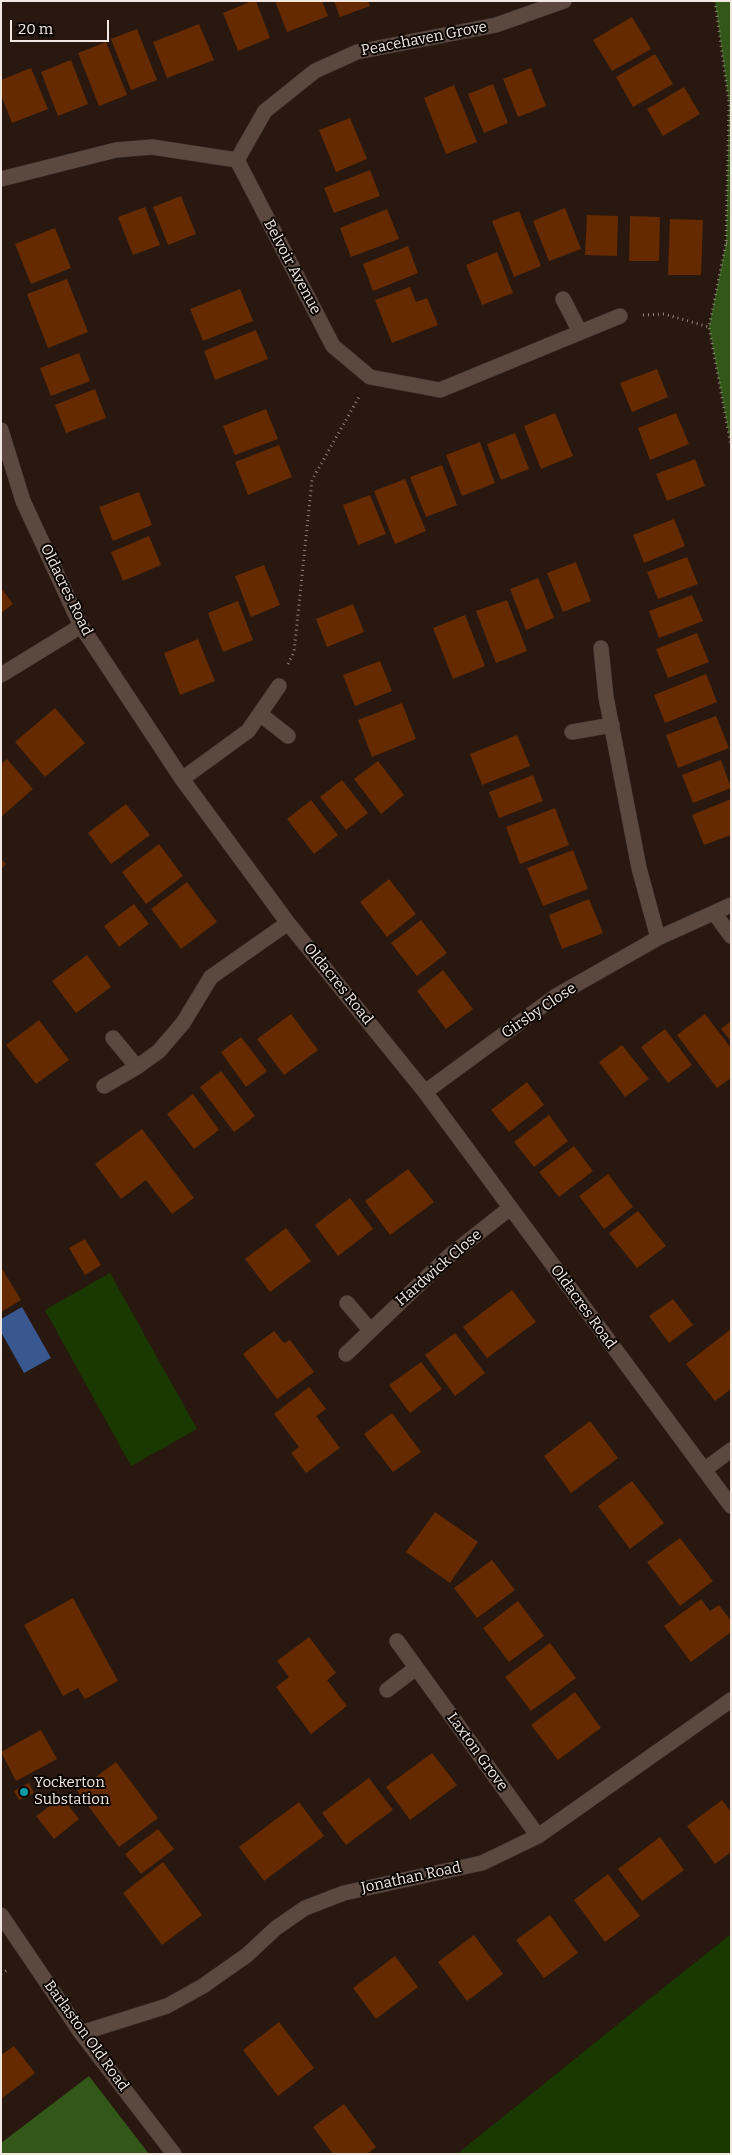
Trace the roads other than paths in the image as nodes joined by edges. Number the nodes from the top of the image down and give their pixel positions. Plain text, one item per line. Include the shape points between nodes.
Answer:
1 (564, 1) edge
2 (237, 160) junction
3 (1, 179) edge
4 (563, 299) dead end
5 (620, 316) road end
6 (580, 332) junction
7 (1, 430) edge
8 (81, 626) junction
9 (601, 648) dead end
10 (1, 675) edge
11 (279, 686) road end
12 (260, 714) junction
13 (612, 726) junction
14 (572, 732) dead end
15 (288, 736) dead end
16 (182, 779) junction
17 (731, 905) edge
18 (714, 914) junction
19 (288, 923) junction
20 (731, 936) edge
21 (658, 938) junction
22 (113, 1038) dead end
23 (137, 1067) junction
24 (104, 1086) dead end
25 (425, 1092) junction
26 (510, 1208) junction
27 (347, 1303) dead end
28 (370, 1330) junction
29 (346, 1354) dead end
30 (731, 1450) edge
31 (704, 1470) junction
32 (731, 1506) edge
33 (397, 1641) dead end
34 (416, 1668) junction
35 (387, 1690) dead end
36 (731, 1700) edge
37 (538, 1836) junction
38 (1, 1915) edge
39 (81, 2033) junction
40 (174, 2154) edge

1 - 2 street, Peacehaven Grove via 496,25 357,52 315,71 266,111
2 - 3 street via 152,147 116,150
2 - 6 street, Belvoir Avenue via 333,346 370,377 440,390
4 - 6 street
5 - 6 street, Belvoir Avenue
7 - 8 street, Oldacres Road via 23,501
8 - 10 street
8 - 16 street, Oldacres Road
9 - 13 street
11 - 12 street
12 - 15 street
12 - 16 street via 248,731
13 - 14 street
13 - 21 street via 639,868
16 - 19 street, Oldacres Road
17 - 18 street, Girsby Close
18 - 20 street
18 - 21 street, Girsby Close
19 - 23 street via 210,977 183,1023 159,1051
19 - 25 street, Oldacres Road
21 - 25 street, Girsby Close via 556,996
22 - 23 street
23 - 24 street
25 - 26 street, Oldacres Road
26 - 28 street, Hardwick Close via 448,1257
26 - 31 street, Oldacres Road
27 - 28 street
28 - 29 street, Hardwick Close
30 - 31 street
31 - 32 street, Oldacres Road
33 - 34 street, Laxton Grove
34 - 35 street
34 - 37 street, Laxton Grove
36 - 37 street, Jonathan Road
37 - 39 street, Jonathan Road via 482,1863 344,1893 305,1908 276,1928 248,1955 167,2006
38 - 39 street, Barlaston Old Road
39 - 40 street, Barlaston Old Road

